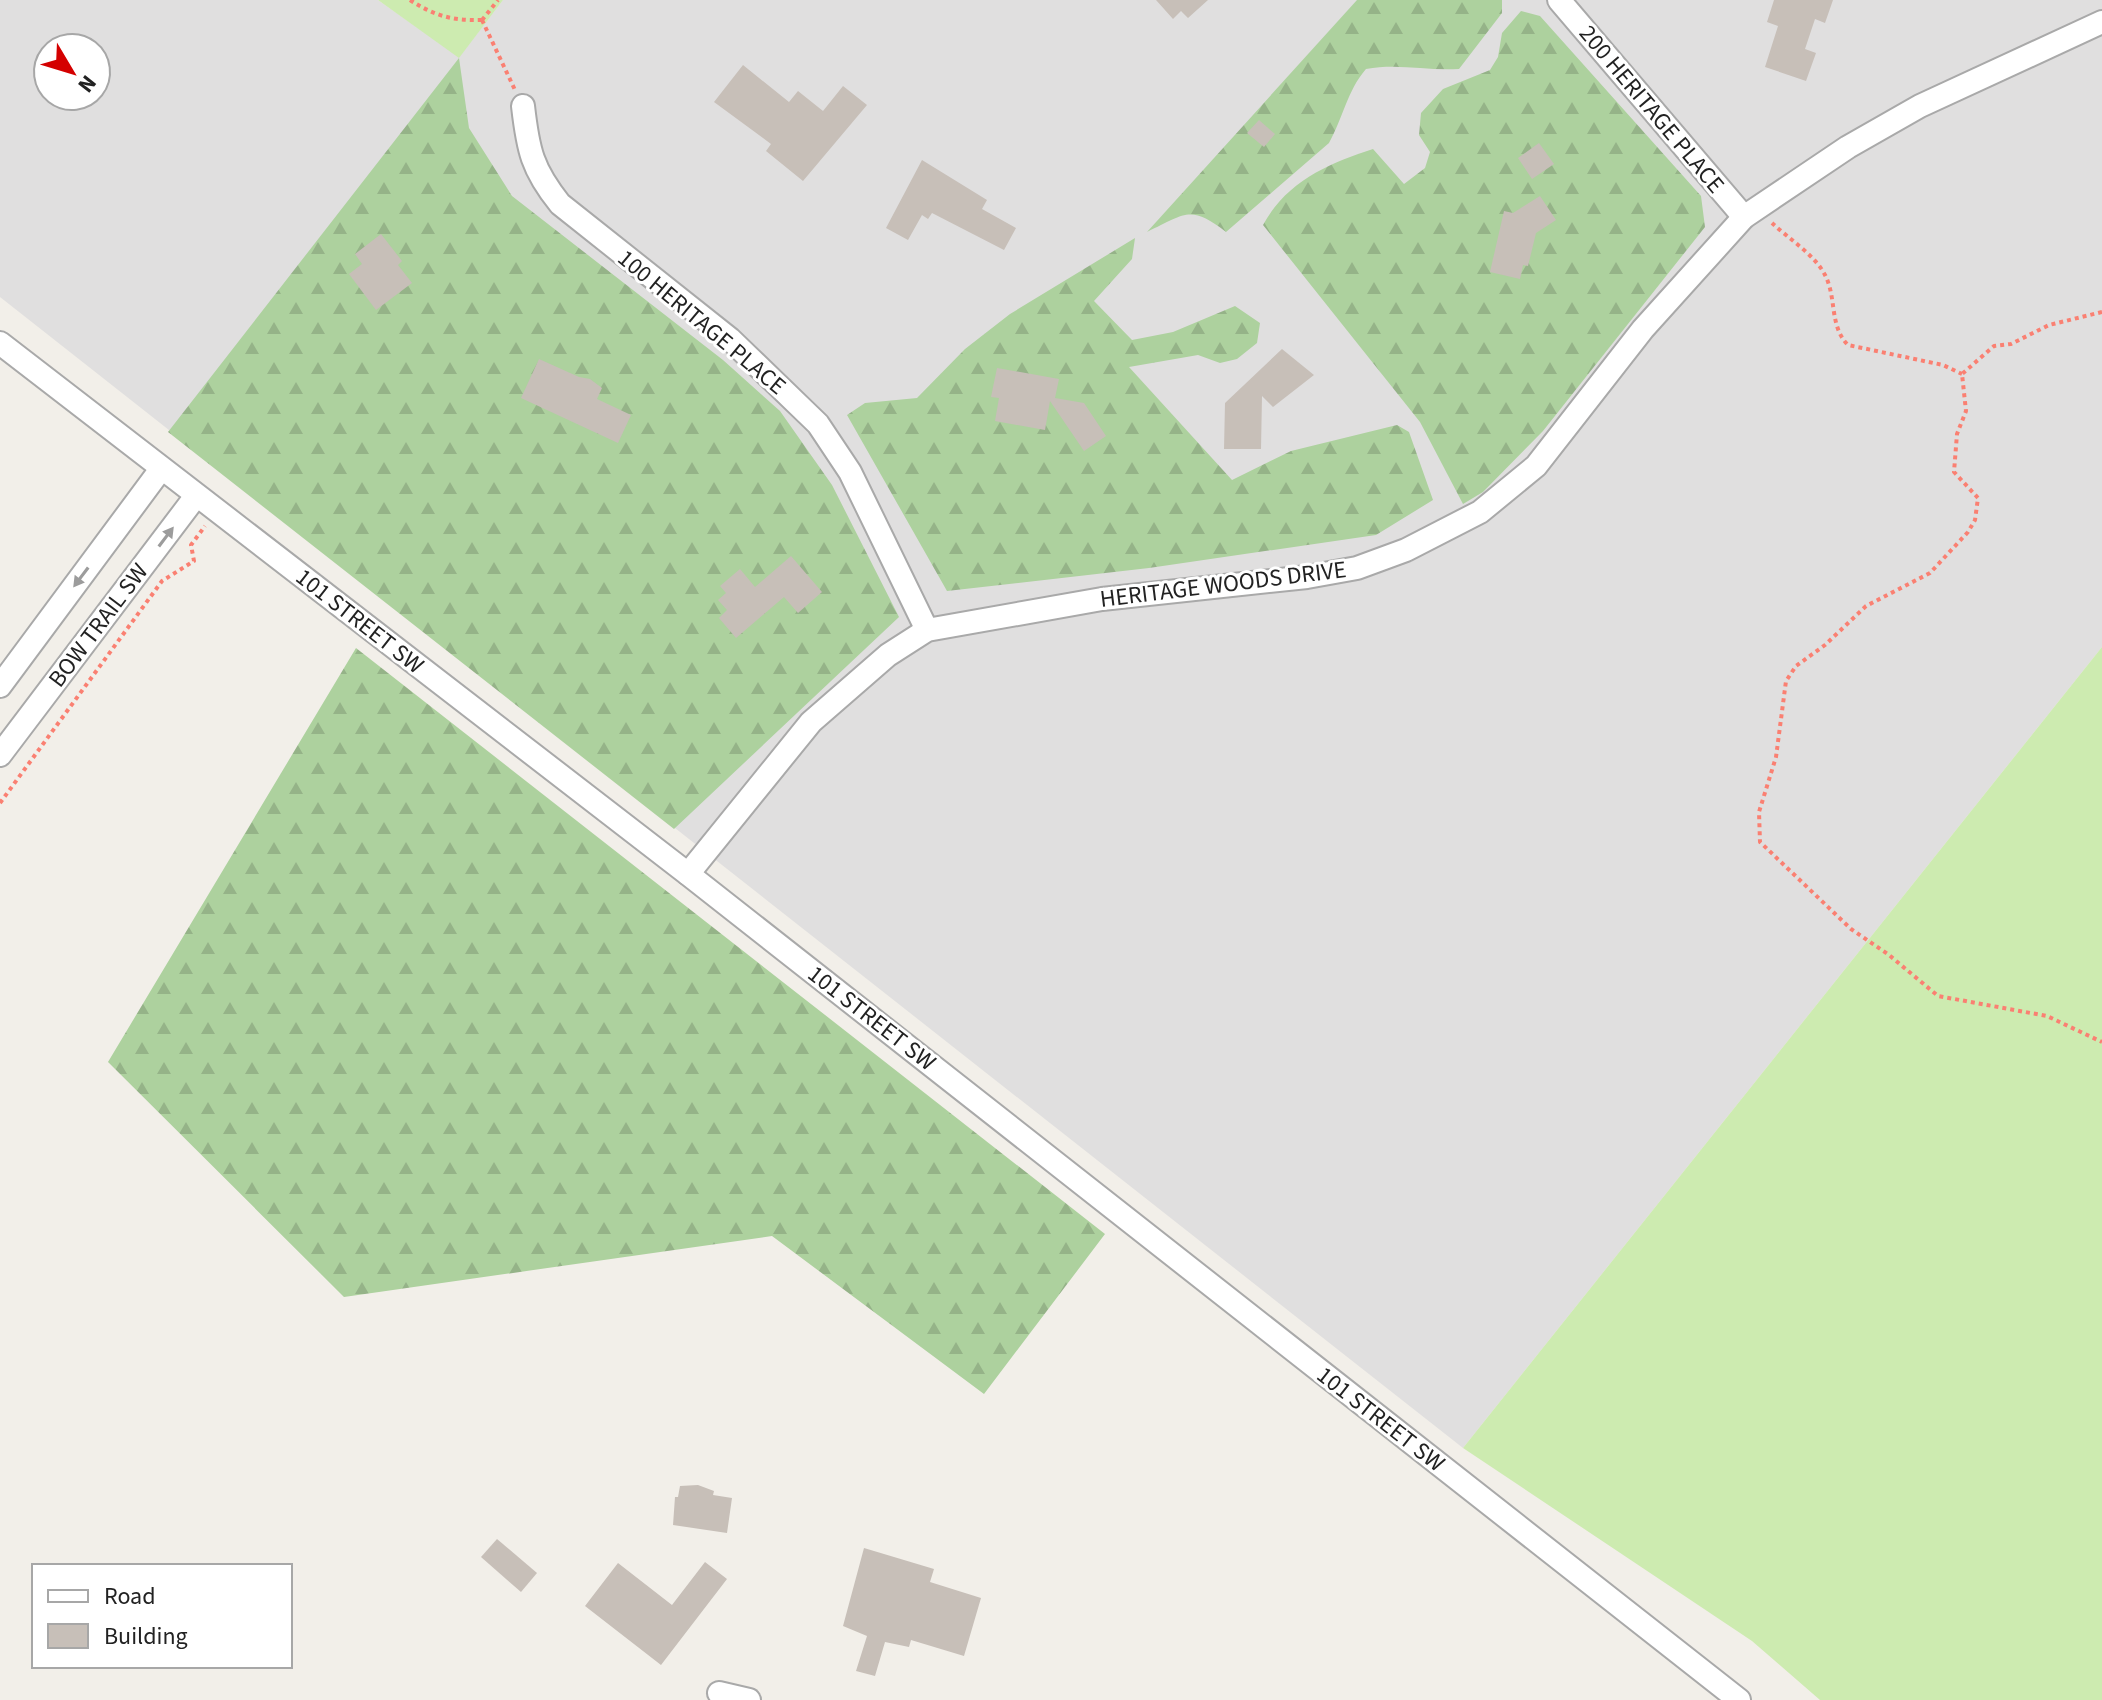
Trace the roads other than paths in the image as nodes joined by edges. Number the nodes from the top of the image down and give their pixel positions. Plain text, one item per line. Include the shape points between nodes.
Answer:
1 (1559, 0) edge
2 (2102, 22) edge
3 (523, 106) road end
4 (1751, 213) junction
5 (0, 343) edge
6 (161, 469) junction
7 (196, 496) junction
8 (927, 630) junction
9 (0, 686) edge
10 (0, 755) edge
11 (688, 874) junction
12 (719, 1693) dead end
13 (749, 1700) edge
14 (1739, 1700) edge

1 - 4 street, 200 HERITAGE PLACE
2 - 4 street, HERITAGE WOODS DRIVE via 1920,106
3 - 8 street, 100 HERITAGE PLACE via 528,152 560,204 730,339 818,424 850,472
4 - 8 street, HERITAGE WOODS DRIVE via 1643,329 1536,466 1446,532 1357,568 1102,599
5 - 6 street, 101 STREET SW
6 - 7 street, 101 STREET SW
6 -> 9 street, BOW TRAIL SW
10 -> 7 street, BOW TRAIL SW
7 - 11 street, 101 STREET SW
8 - 11 street, HERITAGE WOODS DRIVE via 888,655 819,714
11 - 14 street, 101 STREET SW
12 - 13 street

